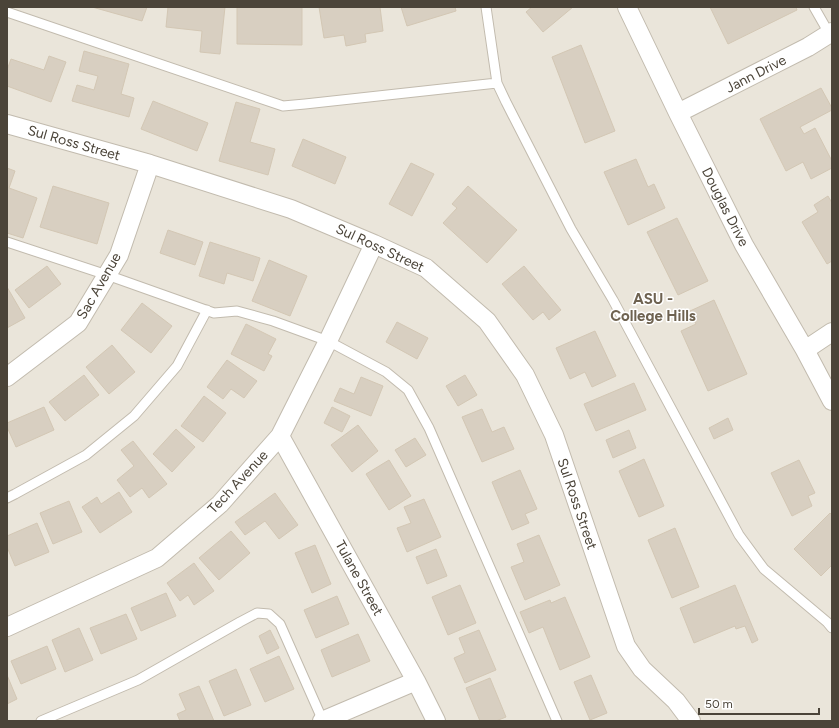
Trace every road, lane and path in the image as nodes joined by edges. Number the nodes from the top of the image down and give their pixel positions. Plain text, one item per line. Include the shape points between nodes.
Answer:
1 (486, 7) edge
2 (627, 7) edge
3 (814, 7) edge
4 (7, 12) edge
5 (831, 35) edge
6 (497, 83) junction
7 (678, 113) junction
8 (7, 124) edge
9 (150, 164) junction
10 (7, 242) edge
11 (374, 244) junction
12 (107, 275) junction
13 (207, 310) junction
14 (832, 332) edge
15 (328, 341) junction
16 (805, 350) junction
17 (7, 376) edge
18 (832, 401) edge
19 (280, 436) junction
20 (7, 498) edge
21 (7, 627) edge
22 (832, 628) edge
23 (416, 681) junction
24 (41, 721) edge
25 (323, 721) edge
26 (436, 721) edge
27 (557, 721) edge
28 (691, 721) edge

1 - 6 lane
2 - 7 street, Douglas Drive
3 - 5 lane
4 - 6 lane via 283,106
5 - 7 street, Jann Drive
6 - 22 lane via 571,229 613,300 738,534 764,569
7 - 16 street, Douglas Drive via 744,245
8 - 9 street, Sul Ross Street
9 - 11 street, Sul Ross Street via 291,210
9 - 12 street, Sac Avenue via 119,255
10 - 12 lane
11 - 15 street, Tech Avenue
11 - 28 street, Sul Ross Street via 426,268 486,322 525,375 554,435 626,646 642,669 676,701
12 - 13 lane
12 - 17 street, Sac Avenue via 78,323
13 - 15 lane via 214,313 238,311
13 - 20 lane via 177,366 134,416 86,455
14 - 16 street
15 - 19 street, Tech Avenue
15 - 27 lane via 386,372 408,390 429,428
16 - 18 street, Douglas Drive
19 - 21 street, Tech Avenue via 220,504 157,558
19 - 23 street, Tulane Street
23 - 25 street
23 - 26 street, Tulane Street
24 - 25 lane via 138,680 257,614 270,614 280,624

